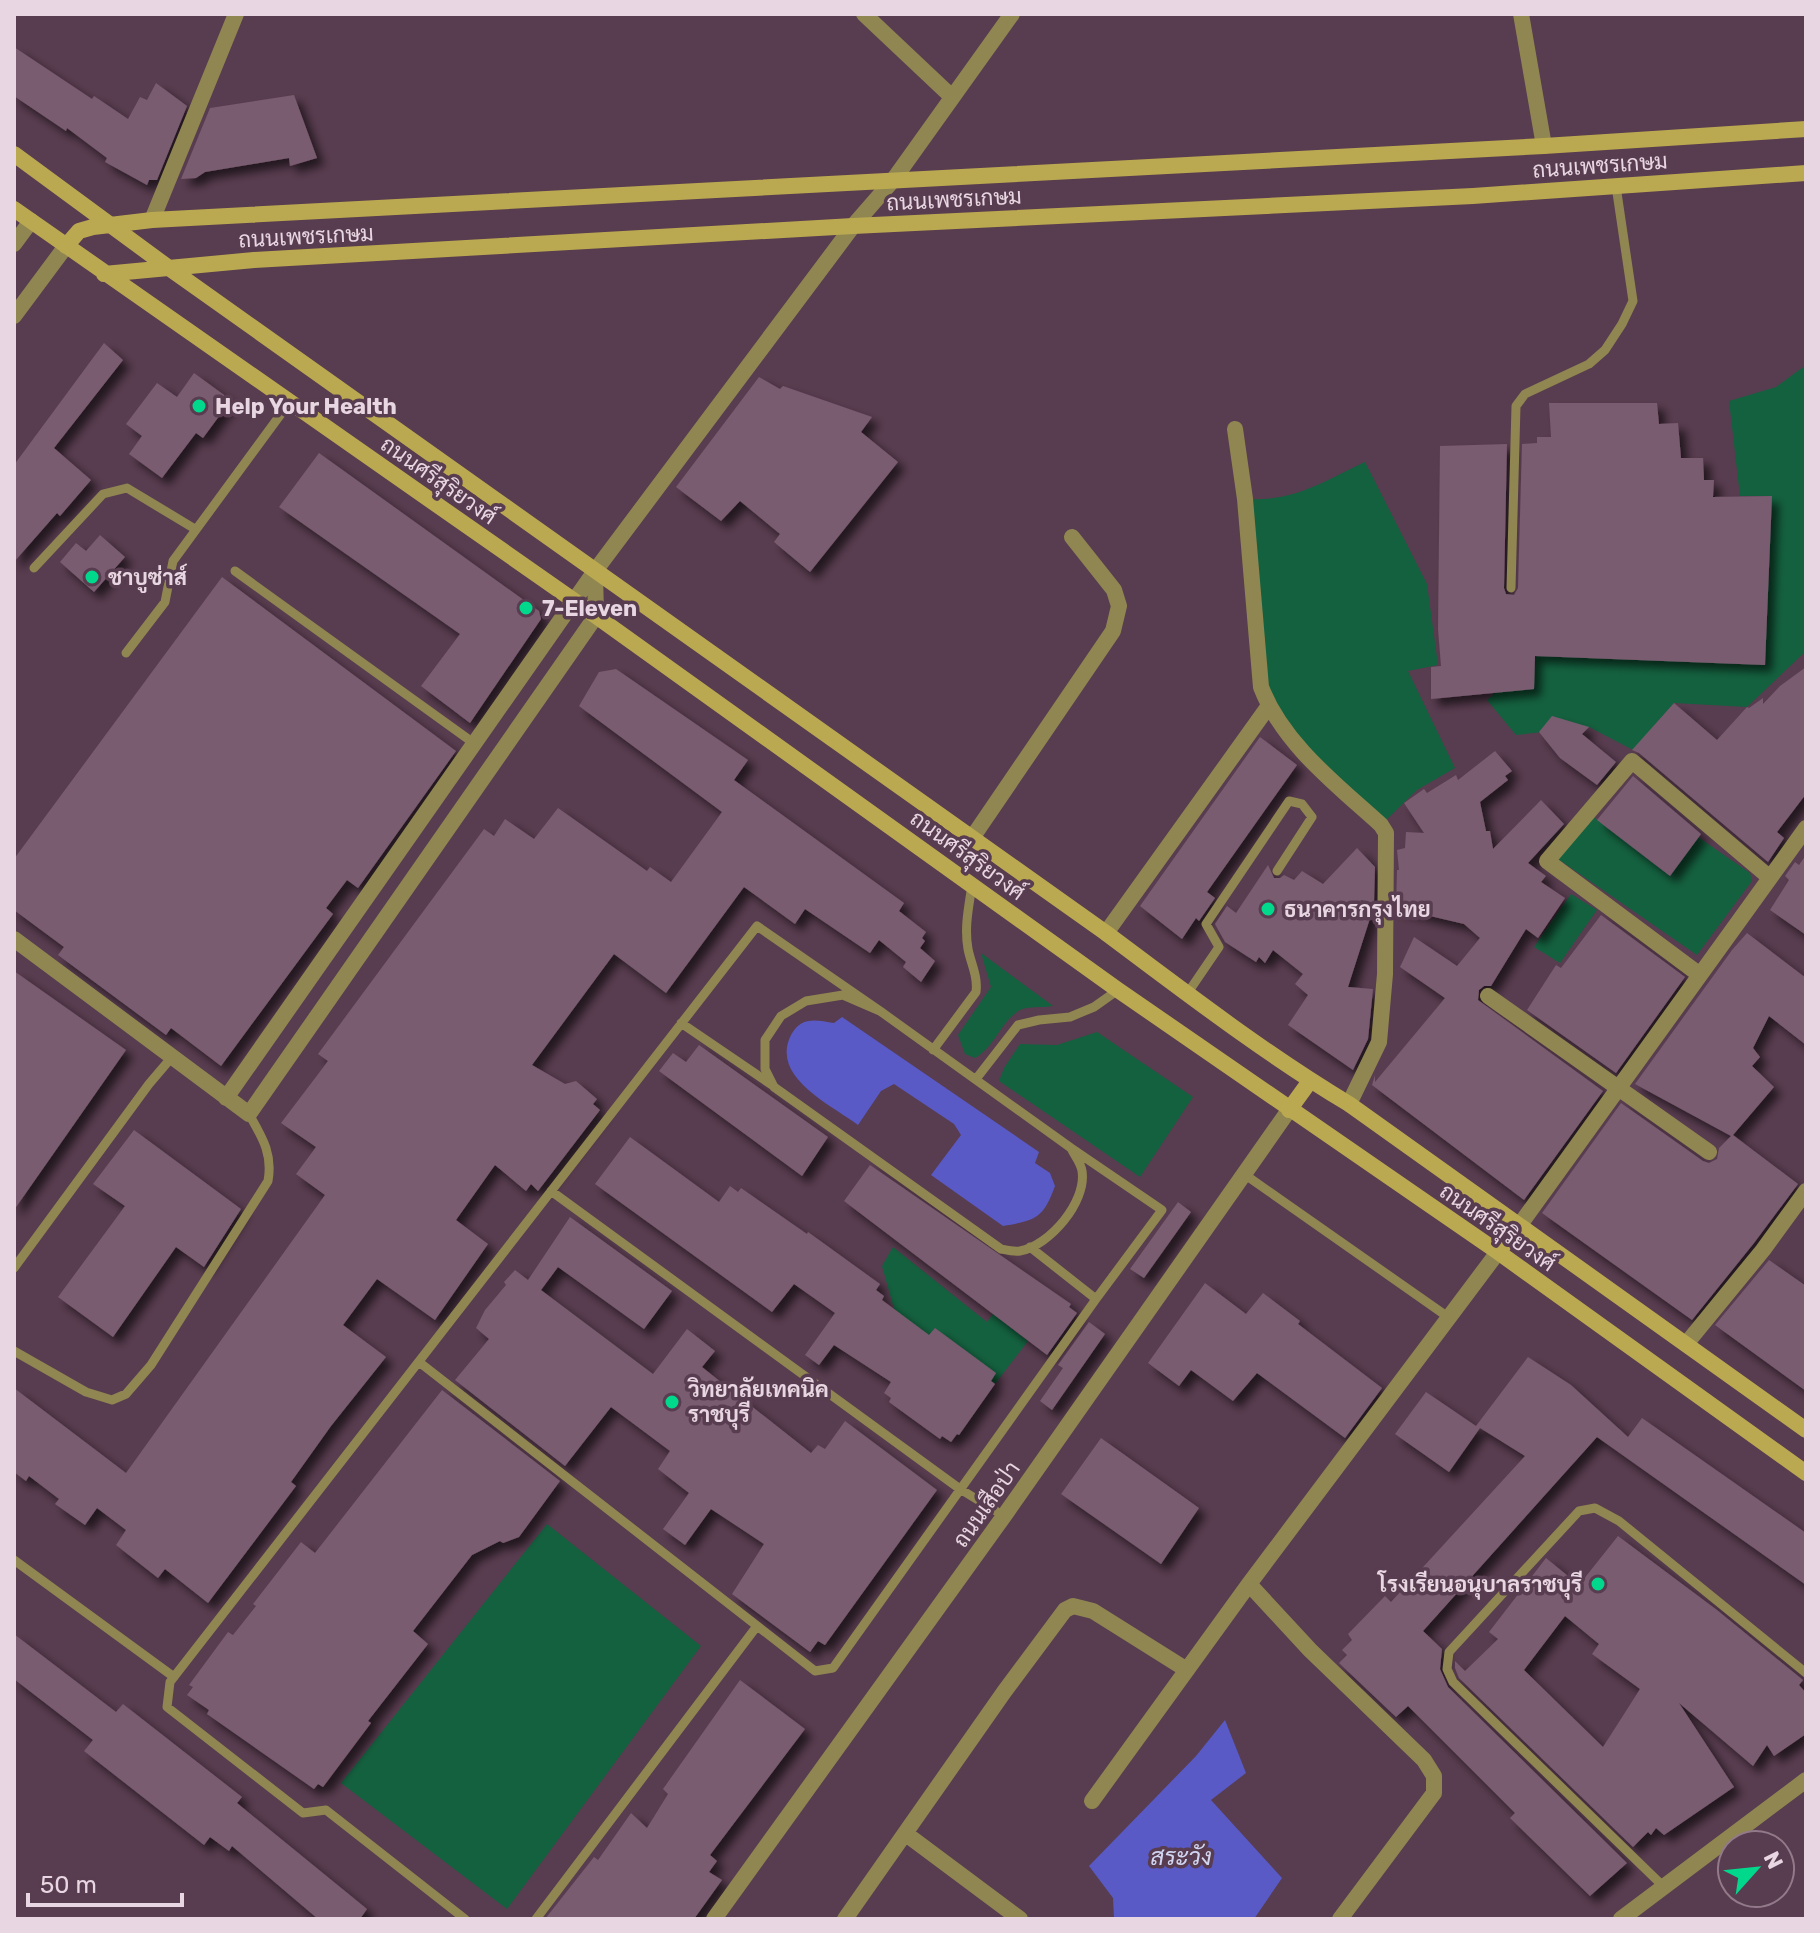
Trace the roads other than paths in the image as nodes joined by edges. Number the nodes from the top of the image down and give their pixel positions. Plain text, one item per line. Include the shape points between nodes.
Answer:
1 (236, 14) edge
2 (864, 14) edge
3 (1012, 14) edge
4 (1521, 14) edge
5 (952, 97) junction
6 (1806, 129) edge
7 (1544, 146) junction
8 (14, 154) edge
9 (1806, 173) edge
10 (894, 179) junction
11 (1616, 186) junction
12 (14, 209) edge
13 (152, 220) junction
14 (31, 221) junction
15 (114, 225) junction
16 (853, 226) junction
17 (14, 244) edge
18 (66, 246) junction
19 (169, 268) junction
20 (104, 274) junction
21 (14, 316) edge
22 (289, 403) junction
23 (1235, 429) dead end
24 (195, 529) junction
25 (1072, 537) dead end
26 (34, 568) dead end
27 (235, 571) dead end
28 (595, 571) junction
29 (1511, 588) dead end
30 (574, 601) junction
31 (596, 616) junction
32 (126, 653) dead end
33 (1268, 707) junction
34 (475, 744) junction
35 (1806, 828) edge
36 (972, 838) junction
37 (1277, 871) dead end
38 (1769, 877) junction
39 (972, 885) junction
40 (355, 914) junction
41 (378, 930) junction
42 (1106, 933) junction
43 (14, 939) edge
44 (1700, 975) junction
45 (1118, 990) junction
46 (1187, 994) junction
47 (1488, 996) dead end
48 (880, 1011) junction
49 (681, 1023) junction
50 (933, 1050) junction
51 (172, 1057) junction
52 (976, 1079) junction
53 (1310, 1081) junction
54 (774, 1087) junction
55 (1617, 1088) junction
56 (226, 1098) junction
57 (1349, 1104) junction
58 (1289, 1110) junction
59 (249, 1114) junction
60 (1071, 1148) junction
61 (1709, 1152) dead end
62 (1244, 1174) junction
63 (551, 1191) junction
64 (1806, 1191) edge
65 (1519, 1226) junction
66 (1030, 1247) junction
67 (1498, 1252) junction
68 (14, 1268) edge
69 (1096, 1299) junction
70 (1448, 1317) junction
71 (1686, 1344) junction
72 (14, 1351) edge
73 (419, 1362) junction
74 (1806, 1430) edge
75 (1806, 1473) edge
76 (960, 1489) junction
77 (1004, 1516) junction
78 (14, 1560) edge
79 (1249, 1584) junction
80 (757, 1626) junction
81 (1187, 1670) junction
82 (1806, 1673) edge
83 (174, 1677) junction
84 (1806, 1780) edge
85 (1092, 1801) dead end
86 (906, 1834) junction
87 (1664, 1887) junction
88 (1017, 1918) edge
89 (465, 1919) edge
90 (536, 1919) edge
91 (714, 1919) edge
92 (845, 1919) edge
93 (1340, 1919) edge
94 (1621, 1919) edge

1 - 13 street
2 - 5 street
3 - 5 street
4 - 7 street
5 - 10 street
6 - 7 main road, ถนนเพชรเกษม
7 - 10 main road, ถนนเพชรเกษม
8 - 15 main road
9 - 11 main road, ถนนเพชรเกษม
10 - 13 main road, ถนนเพชรเกษม
10 - 16 street
11 - 16 main road, ถนนเพชรเกษม
11 - 29 lane via 1633,301 1605,350 1589,364 1525,394 1516,406
12 - 14 main road
13 - 15 main road, ถนนเพชรเกษม
14 - 17 street
14 - 18 main road
15 - 18 main road, ถนนเพชรเกษม via 79,231
15 - 19 main road, ถนนศรีสุริยวงศ์
16 - 19 main road, ถนนเพชรเกษม
16 - 28 street
18 - 20 main road, ถนนศรีสุริยวงศ์
18 - 21 street
19 - 20 main road, ถนนเพชรเกษม
19 - 28 main road, ถนนศรีสุริยวงศ์
20 - 22 main road, ถนนศรีสุริยวงศ์
22 - 24 lane
22 - 30 main road, ถนนศรีสุริยวงศ์
23 - 33 street via 1261,687
24 - 26 lane via 127,488 103,494
24 - 32 lane via 173,561 165,602
25 - 36 street via 1114,590 1119,606 1113,631
27 - 34 lane
28 - 30 street
28 - 31 street
28 - 36 main road, ถนนศรีสุริยวงศ์
30 - 31 main road, ถนนศรีสุริยวงศ์
30 - 34 street
31 - 39 main road, ถนนศรีสุริยวงศ์
31 - 41 street
33 - 42 street
33 - 57 street via 1313,764 1386,833 1379,1042
34 - 40 street
35 - 38 street
36 - 42 main road, ถนนศรีสุริยวงศ์
37 - 46 lane via 1312,817 1302,804 1289,801 1206,924 1222,945
38 - 44 street
38 - 44 street via 1632,761 1547,861
39 - 45 main road, ถนนศรีสุริยวงศ์
39 - 50 lane via 967,930 976,992
40 - 41 street
40 - 56 street
41 - 59 street
42 - 46 main road, ถนนศรีสุริยวงศ์
43 - 51 street
44 - 55 street
45 - 52 lane via 1070,1017 1018,1025
45 - 58 main road, ถนนศรีสุริยวงศ์
46 - 53 main road, ถนนศรีสุริยวงศ์
47 - 55 street
48 - 49 lane via 757,926
48 - 50 lane
48 - 54 lane via 843,995 806,1001 781,1016 765,1040 765,1069
49 - 54 lane
49 - 63 lane
50 - 52 lane
51 - 56 street
51 - 68 lane
52 - 60 lane
53 - 57 main road, ถนนศรีสุริยวงศ์
53 - 58 main road
54 - 66 lane via 1001,1249
55 - 61 street
55 - 65 street
56 - 59 street
57 - 65 main road, ถนนศรีสุริยวงศ์
58 - 62 street, ถนนเสือป่า
58 - 67 main road, ถนนศรีสุริยวงศ์
59 - 72 lane via 265,1141 271,1164 268,1181 151,1365 126,1394 112,1400 86,1392
60 - 66 lane via 1082,1170 1081,1189 1066,1219
60 - 69 lane via 1162,1210
62 - 70 lane
62 - 77 street, ถนนเสือป่า
63 - 73 lane
63 - 76 lane
64 - 71 street via 1772,1243
65 - 67 main road
65 - 71 main road, ถนนศรีสุริยวงศ์
66 - 69 lane
67 - 70 street
67 - 75 main road, ถนนศรีสุริยวงศ์
69 - 76 lane
70 - 79 street
71 - 74 main road, ถนนศรีสุริยวงศ์
73 - 80 lane
73 - 83 lane
76 - 77 lane
76 - 80 lane via 833,1668 815,1671
77 - 91 street, ถนนเสือป่า
78 - 83 lane
79 - 81 street
79 - 93 street via 1434,1776 1434,1793
80 - 90 lane
81 - 85 street
81 - 86 street via 1093,1611 1073,1606 1065,1610
82 - 87 lane via 1619,1521 1595,1508 1579,1511 1449,1652 1447,1669 1453,1682
83 - 89 lane via 167,1707 303,1813 326,1810
84 - 87 street
86 - 88 street
86 - 92 street
87 - 94 street

